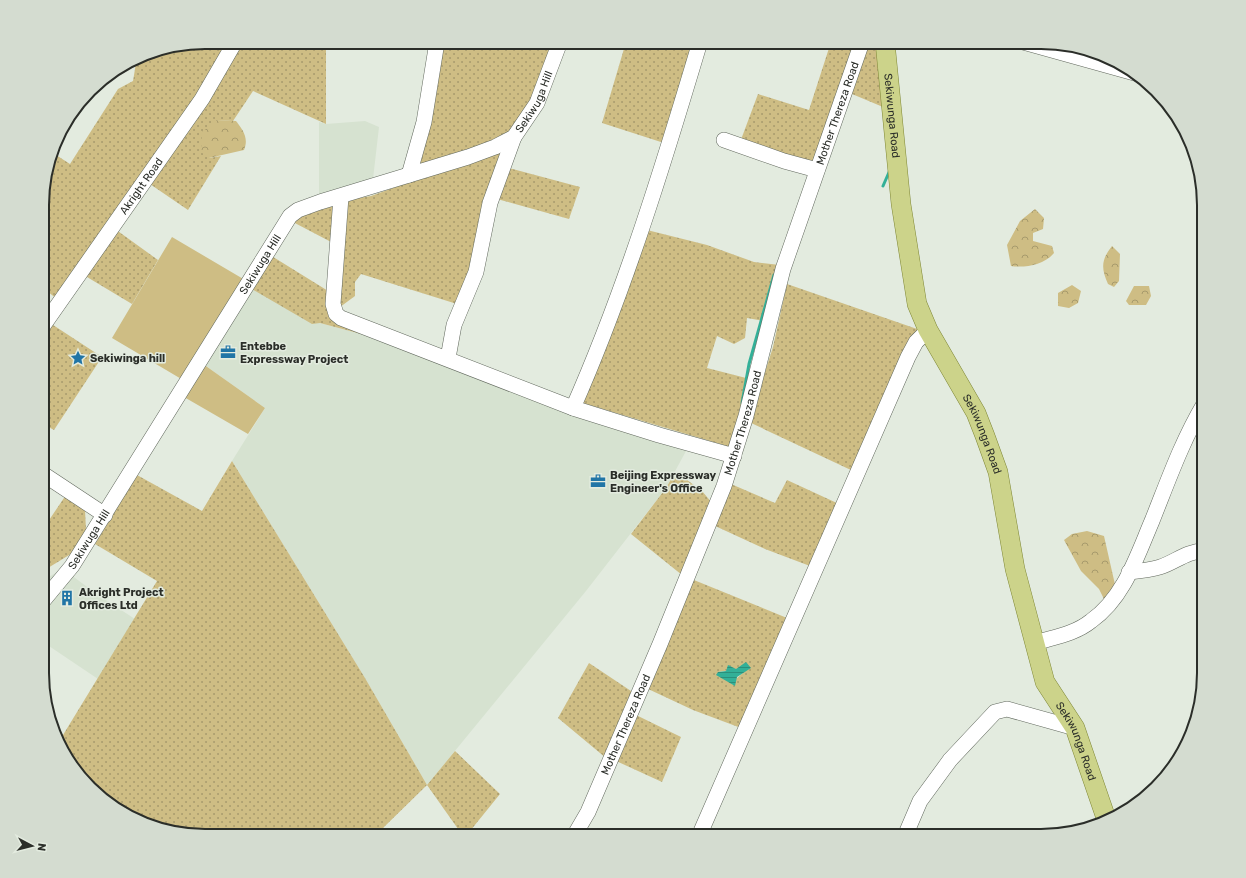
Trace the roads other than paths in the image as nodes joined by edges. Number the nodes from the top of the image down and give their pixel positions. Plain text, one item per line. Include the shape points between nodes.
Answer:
1 (230, 49) edge
2 (435, 49) edge
3 (557, 49) edge
4 (698, 49) edge
5 (860, 49) edge
6 (886, 49) edge
7 (1047, 49) edge
8 (1115, 68) edge
9 (514, 137) junction
10 (724, 140) dead end
11 (817, 170) junction
12 (409, 175) junction
13 (341, 197) junction
14 (49, 317) edge
15 (928, 330) junction
16 (448, 358) junction
17 (573, 408) junction
18 (1197, 415) edge
19 (734, 456) junction
20 (49, 478) edge
21 (105, 515) junction
22 (1197, 551) edge
23 (1130, 572) junction
24 (49, 594) edge
25 (1034, 643) junction
26 (1075, 728) junction
27 (1105, 815) edge
28 (580, 829) edge
29 (702, 829) edge
30 (908, 829) edge

1 - 14 street, Akright Road via 202,99
2 - 12 street via 424,122
3 - 9 street, Sekiwuga Hill via 537,103
4 - 17 street via 639,236 604,334
5 - 11 street, Mother Thereza Road
6 - 15 main road, Sekiwunga Road via 901,204 917,304
7 - 8 street
9 - 12 street, Sekiwuga Hill via 468,157
9 - 16 street via 490,203 476,272 454,325
10 - 11 street
11 - 19 street, Mother Thereza Road via 783,269
12 - 13 street, Sekiwuga Hill
13 - 16 street via 333,304 336,314
13 - 21 street, Sekiwuga Hill via 298,210 290,216
15 - 25 main road, Sekiwunga Road via 976,413 998,472 1016,569
15 - 29 street via 916,342 908,357
16 - 17 street
17 - 19 street
18 - 23 street via 1189,428
19 - 28 street, Mother Thereza Road via 660,644
20 - 21 street
21 - 24 street, Sekiwuga Hill via 72,566
22 - 23 street via 1184,554 1161,567
23 - 25 street via 1114,598 1091,622 1076,630
25 - 26 main road, Sekiwunga Road via 1045,682
26 - 27 main road, Sekiwunga Road
26 - 30 street via 1007,709 994,712 950,760 920,801

